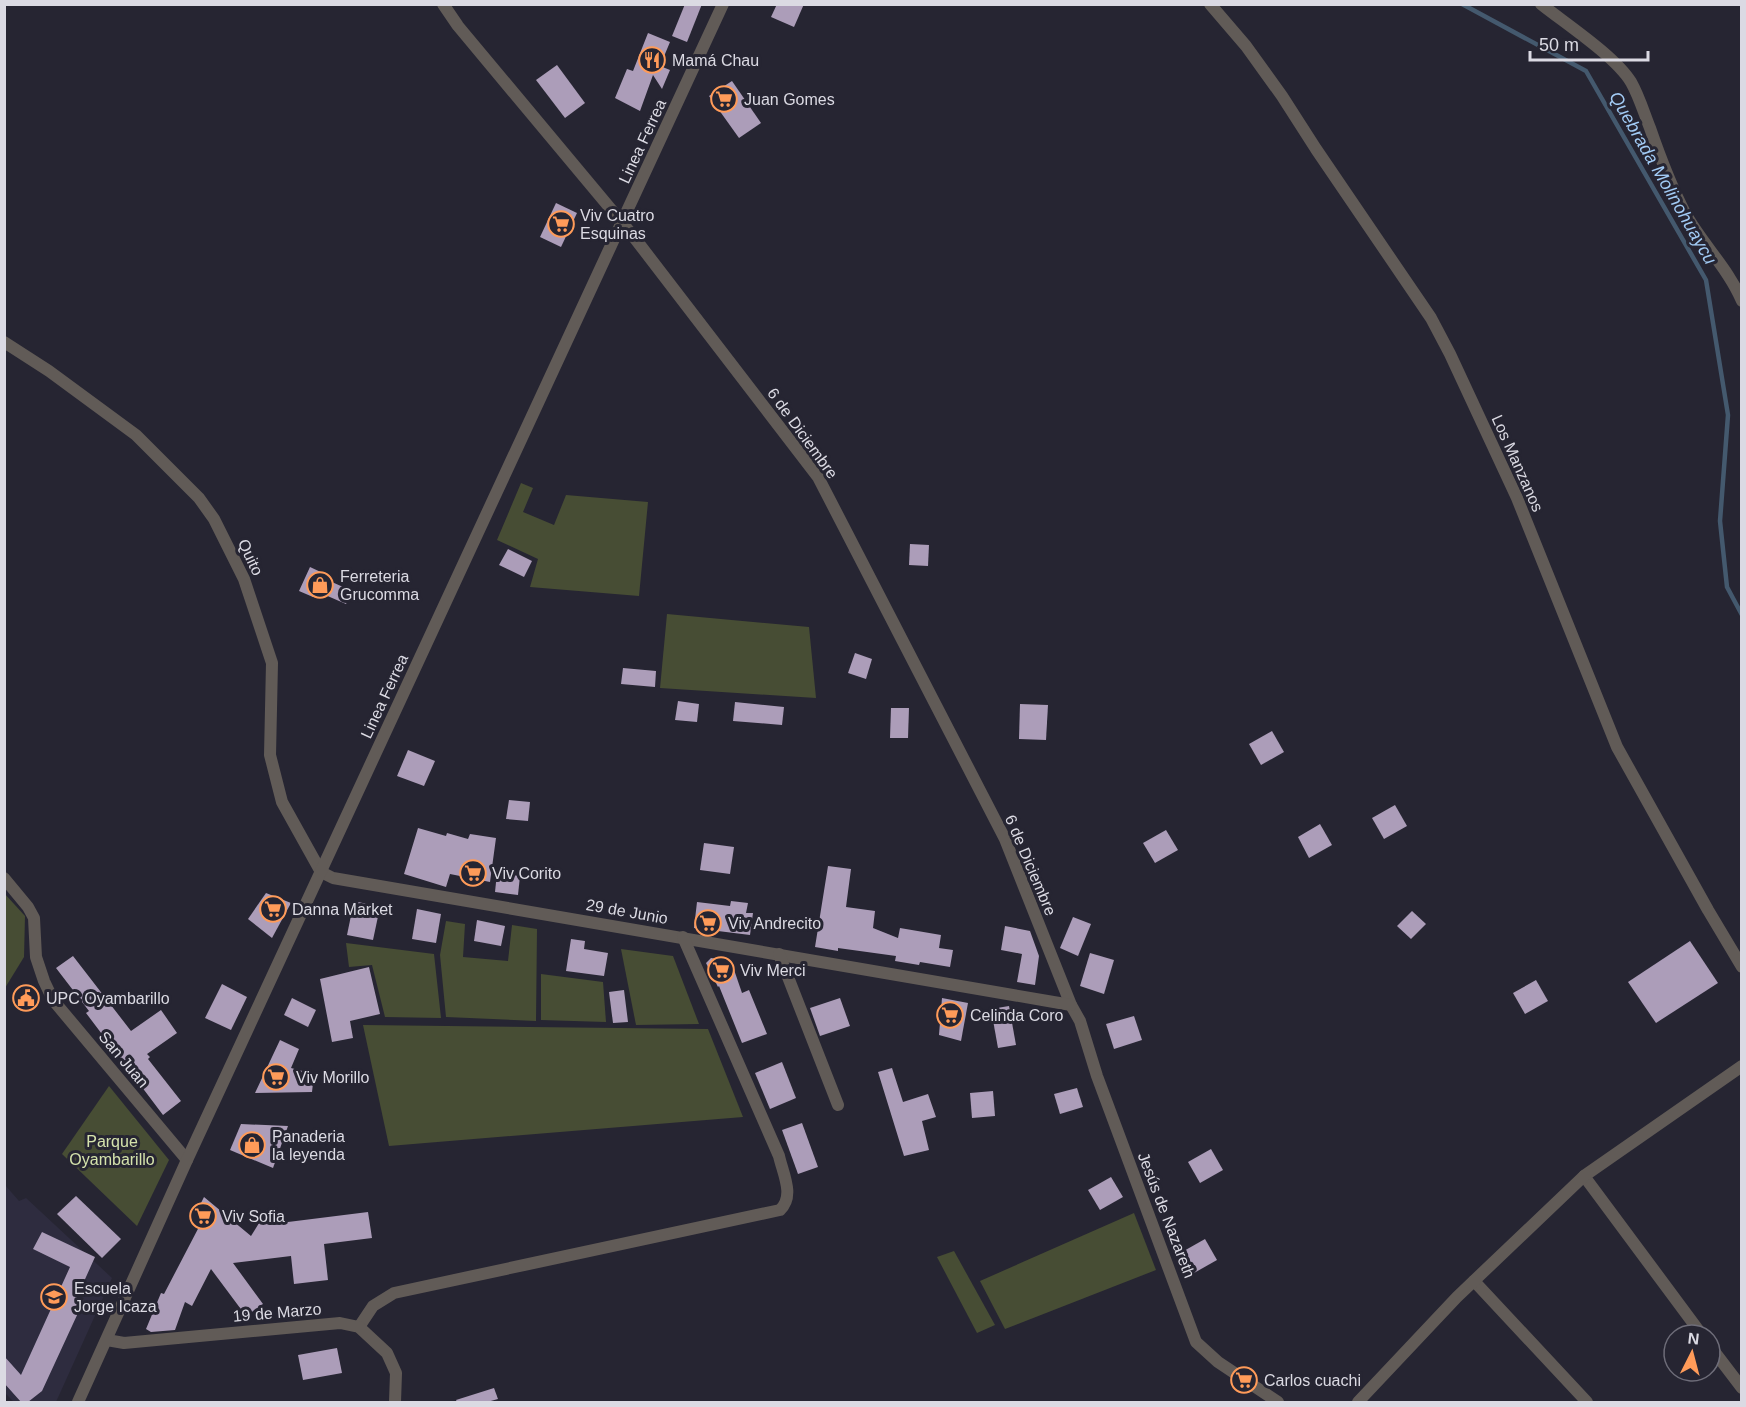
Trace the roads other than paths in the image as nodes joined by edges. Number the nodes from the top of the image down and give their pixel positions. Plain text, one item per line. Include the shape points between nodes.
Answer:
1 (443, 4) edge
2 (723, 4) edge
3 (1210, 4) edge
4 (1541, 4) edge
5 (622, 223) junction
6 (1742, 301) edge
7 (4, 342) edge
8 (321, 872) junction
9 (4, 878) edge
10 (683, 937) junction
11 (778, 954) junction
12 (1742, 967) edge
13 (1071, 1005) junction
14 (1742, 1066) edge
15 (838, 1105) dead end
16 (187, 1160) junction
17 (1584, 1176) junction
18 (1474, 1281) junction
19 (1693, 1323) edge
20 (360, 1326) junction
21 (107, 1340) junction
22 (1722, 1362) edge
23 (1742, 1388) edge
24 (78, 1402) edge
25 (395, 1402) edge
26 (1278, 1402) edge
27 (1358, 1402) edge
28 (1587, 1402) edge

1 - 5 street, 6 de Diciembre
2 - 5 street, Linea Ferrea
3 - 12 street, Los Manzanos via 1282,96 1431,318 1516,498 1617,747
4 - 6 street via 1620,68 1630,81 1684,211
5 - 8 street, Linea Ferrea
5 - 13 street, 6 de Diciembre via 818,477 1005,839
7 - 8 street, Quito via 136,435 199,498 214,519 244,579 272,663 270,755 282,802
8 - 10 street, 29 de Junio via 333,878
8 - 16 street, Linea Ferrea
9 - 16 street, San Juan via 34,918 36,957 53,1000
10 - 11 street, 29 de Junio
10 - 20 street via 779,1156 788,1194 786,1205 780,1210 394,1293 373,1306
11 - 13 street, 29 de Junio
11 - 15 street
13 - 26 street, Jesús de Nazareth via 1196,1342 1218,1362
14 - 17 street
16 - 21 street, Linea Ferrea
17 - 18 street
17 - 19 street
18 - 27 street
18 - 28 street
20 - 21 street, 19 de Marzo via 340,1323 124,1343
20 - 25 street via 387,1353 396,1373
21 - 24 street, Linea Ferrea
22 - 23 street

